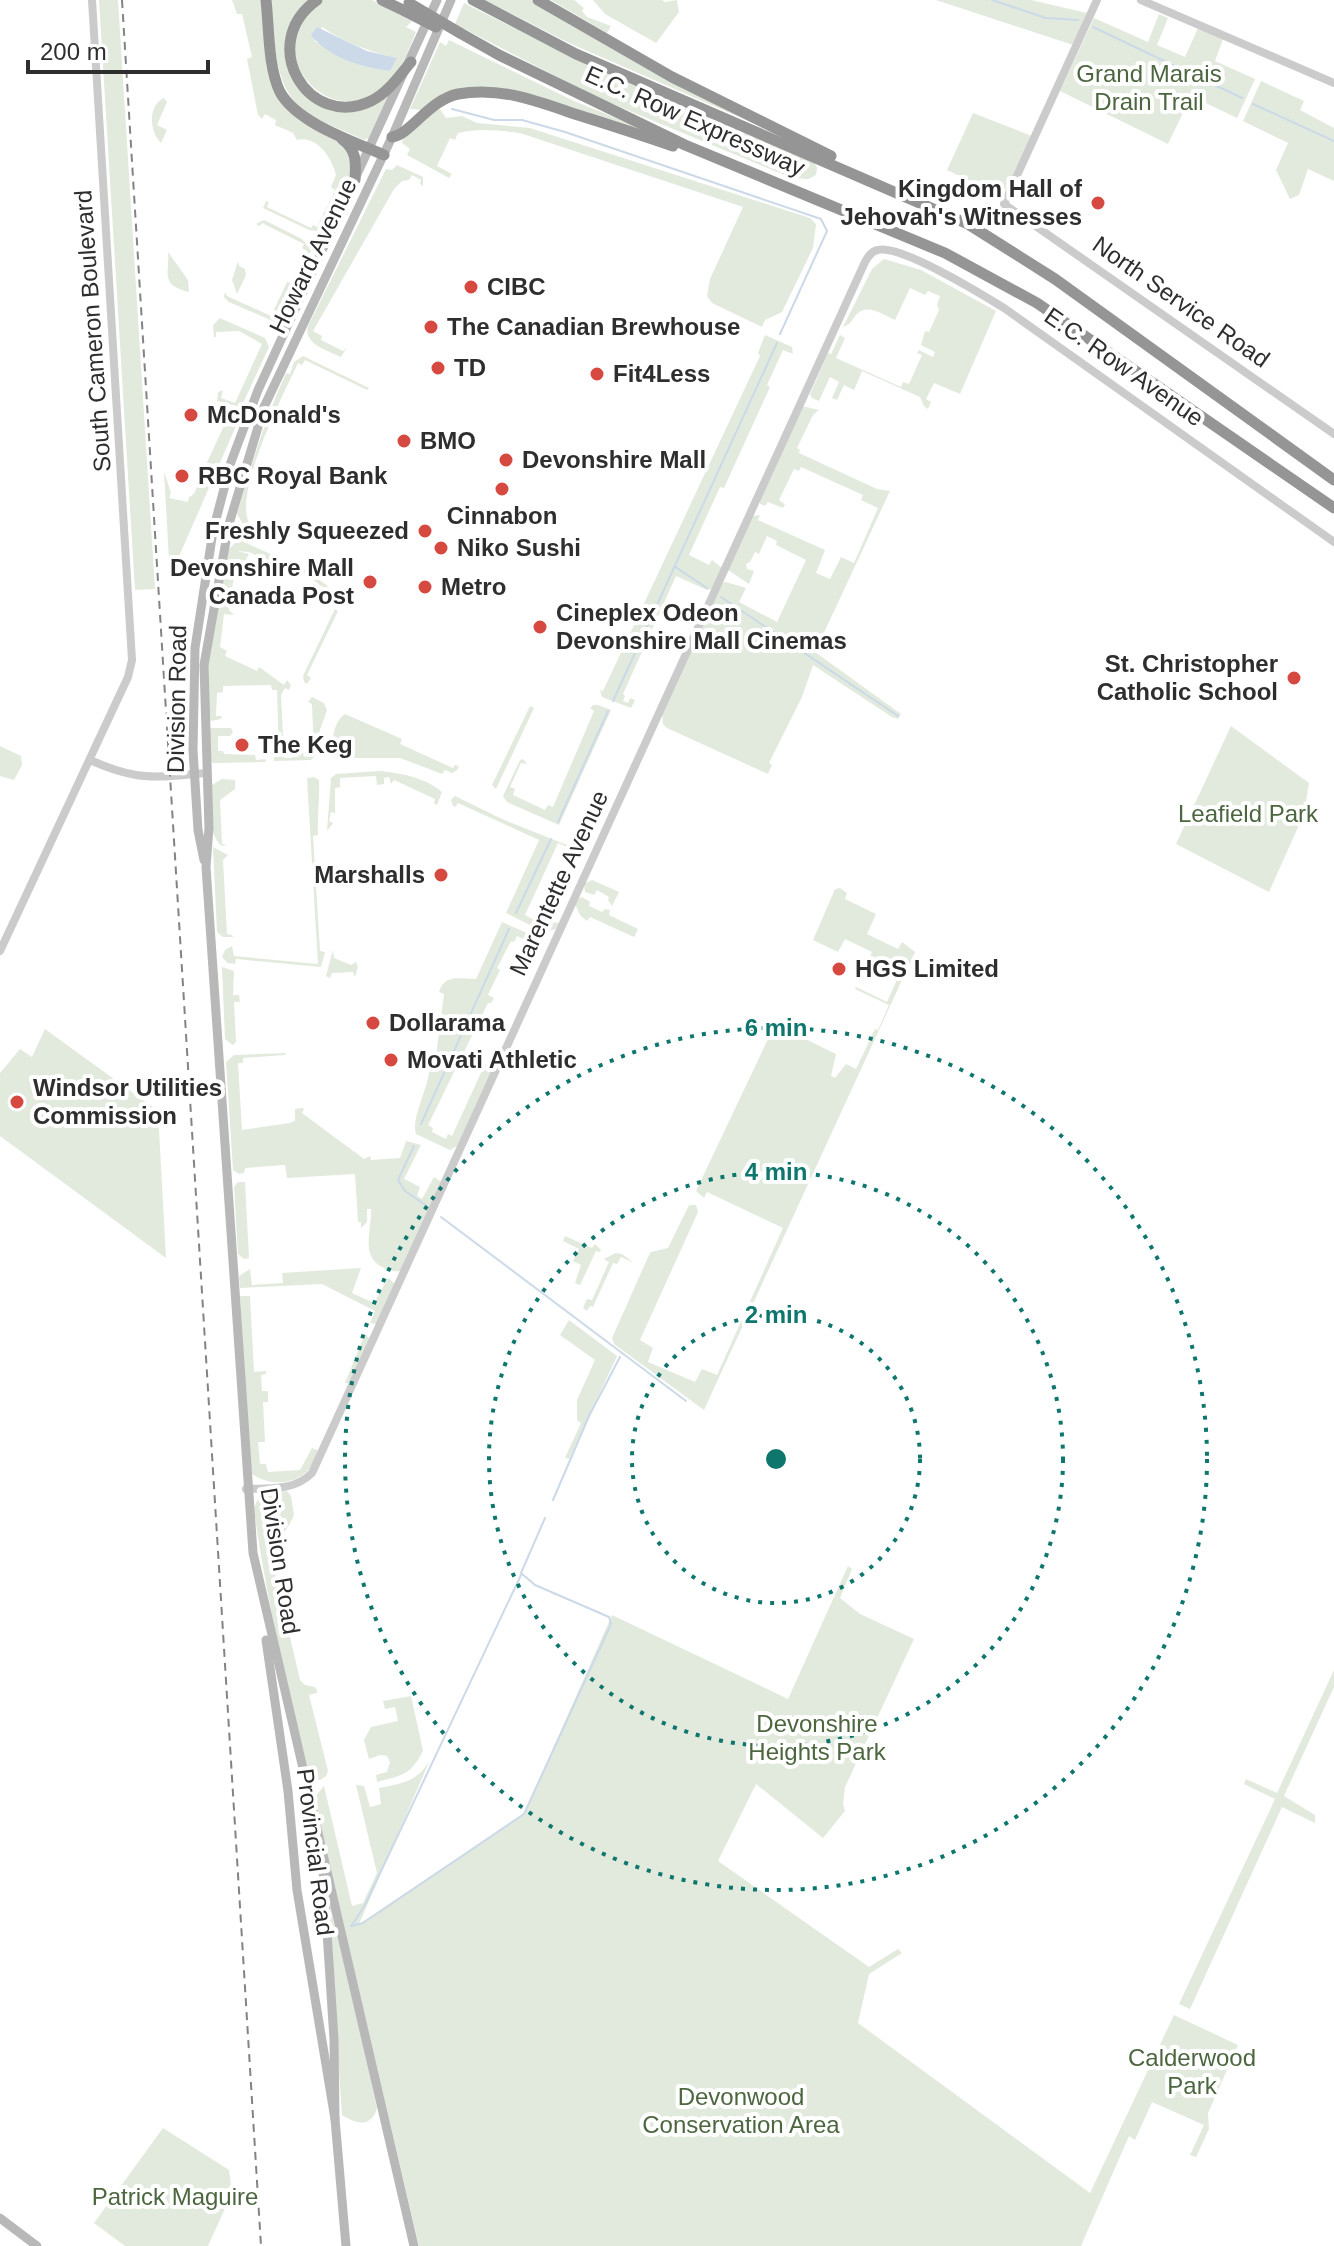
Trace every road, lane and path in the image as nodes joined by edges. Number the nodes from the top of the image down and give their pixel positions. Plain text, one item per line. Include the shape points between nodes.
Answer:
1 (92, 0) edge
2 (266, 0) edge
3 (317, 0) edge
4 (382, 0) edge
5 (437, 0) edge
6 (451, 0) edge
7 (538, 0) edge
8 (1097, 0) edge
9 (1141, 0) edge
10 (476, 2) edge
11 (406, 5) edge
12 (411, 62) junction
13 (1334, 83) edge
14 (325, 127) junction
15 (392, 137) junction
16 (370, 149) junction
17 (384, 155) junction
18 (756, 174) junction
19 (355, 180) junction
20 (968, 224) junction
21 (878, 250) joint
22 (1334, 434) edge
23 (1334, 480) edge
24 (1334, 508) edge
25 (213, 531) joint
26 (227, 535) joint
27 (1334, 542) edge
28 (90, 760) junction
29 (206, 773) junction
30 (195, 774) junction
31 (206, 867) junction
32 (0, 951) edge
33 (246, 1489) junction
34 (260, 1589) junction
35 (321, 1843) junction
36 (318, 2021) junction
37 (334, 2039) junction
38 (335, 2119) junction
39 (0, 2218) edge
40 (37, 2246) edge
41 (346, 2246) edge
42 (414, 2246) edge

1 - 28 street, South Cameron Boulevard via 132,660
2 - 14 highway via 279,90 292,108
3 - 12 highway via 300,15 288,54 295,76 313,95 333,105 369,102
4 - 11 highway, E.C. Row Expressway
5 - 12 main road, Howard Avenue
6 - 15 main road, Howard Avenue
7 - 20 highway via 672,77
8 - 22 street, North Service Road via 1004,204
9 - 13 street
10 - 20 highway, E.C. Row Expressway via 576,54
11 - 18 highway, E.C. Row Expressway, bridge via 458,36
12 - 16 main road, Howard Avenue
14 - 16 highway
14 - 19 highway via 350,144
15 - 17 main road, Howard Avenue
15 - 18 highway via 442,100 489,91 519,95
16 - 17 highway
16 - 19 main road, Howard Avenue
17 - 26 main road, Howard Avenue via 264,407
18 - 24 highway, E.C. Row Expressway via 945,253 1037,303
19 - 25 main road, Howard Avenue via 244,422
20 - 23 highway, E.C. Row Expressway via 1055,279
21 - 27 street, E.C. Row Avenue via 904,255 1004,308
21 - 33 street, Marentette Avenue via 865,262 312,1473 294,1487
25 - 30 main road, Division Road via 195,648
26 - 29 main road, Division Road via 204,665
28 - 30 street via 143,778
28 - 32 street
29 - 30 street
29 - 31 main road, Division Road
30 - 31 main road, Division Road
31 - 33 main road, Division Road
33 - 34 main road, Division Road
34 - 35 main road, Division Road
34 - 36 main road, Provincial Road
35 - 37 main road, Provincial Road
35 - 42 main road, Division Road
36 - 37 main road
36 - 38 main road, Provincial Road
37 - 38 main road, Provincial Road
38 - 41 main road, Provincial Road
39 - 40 main road

